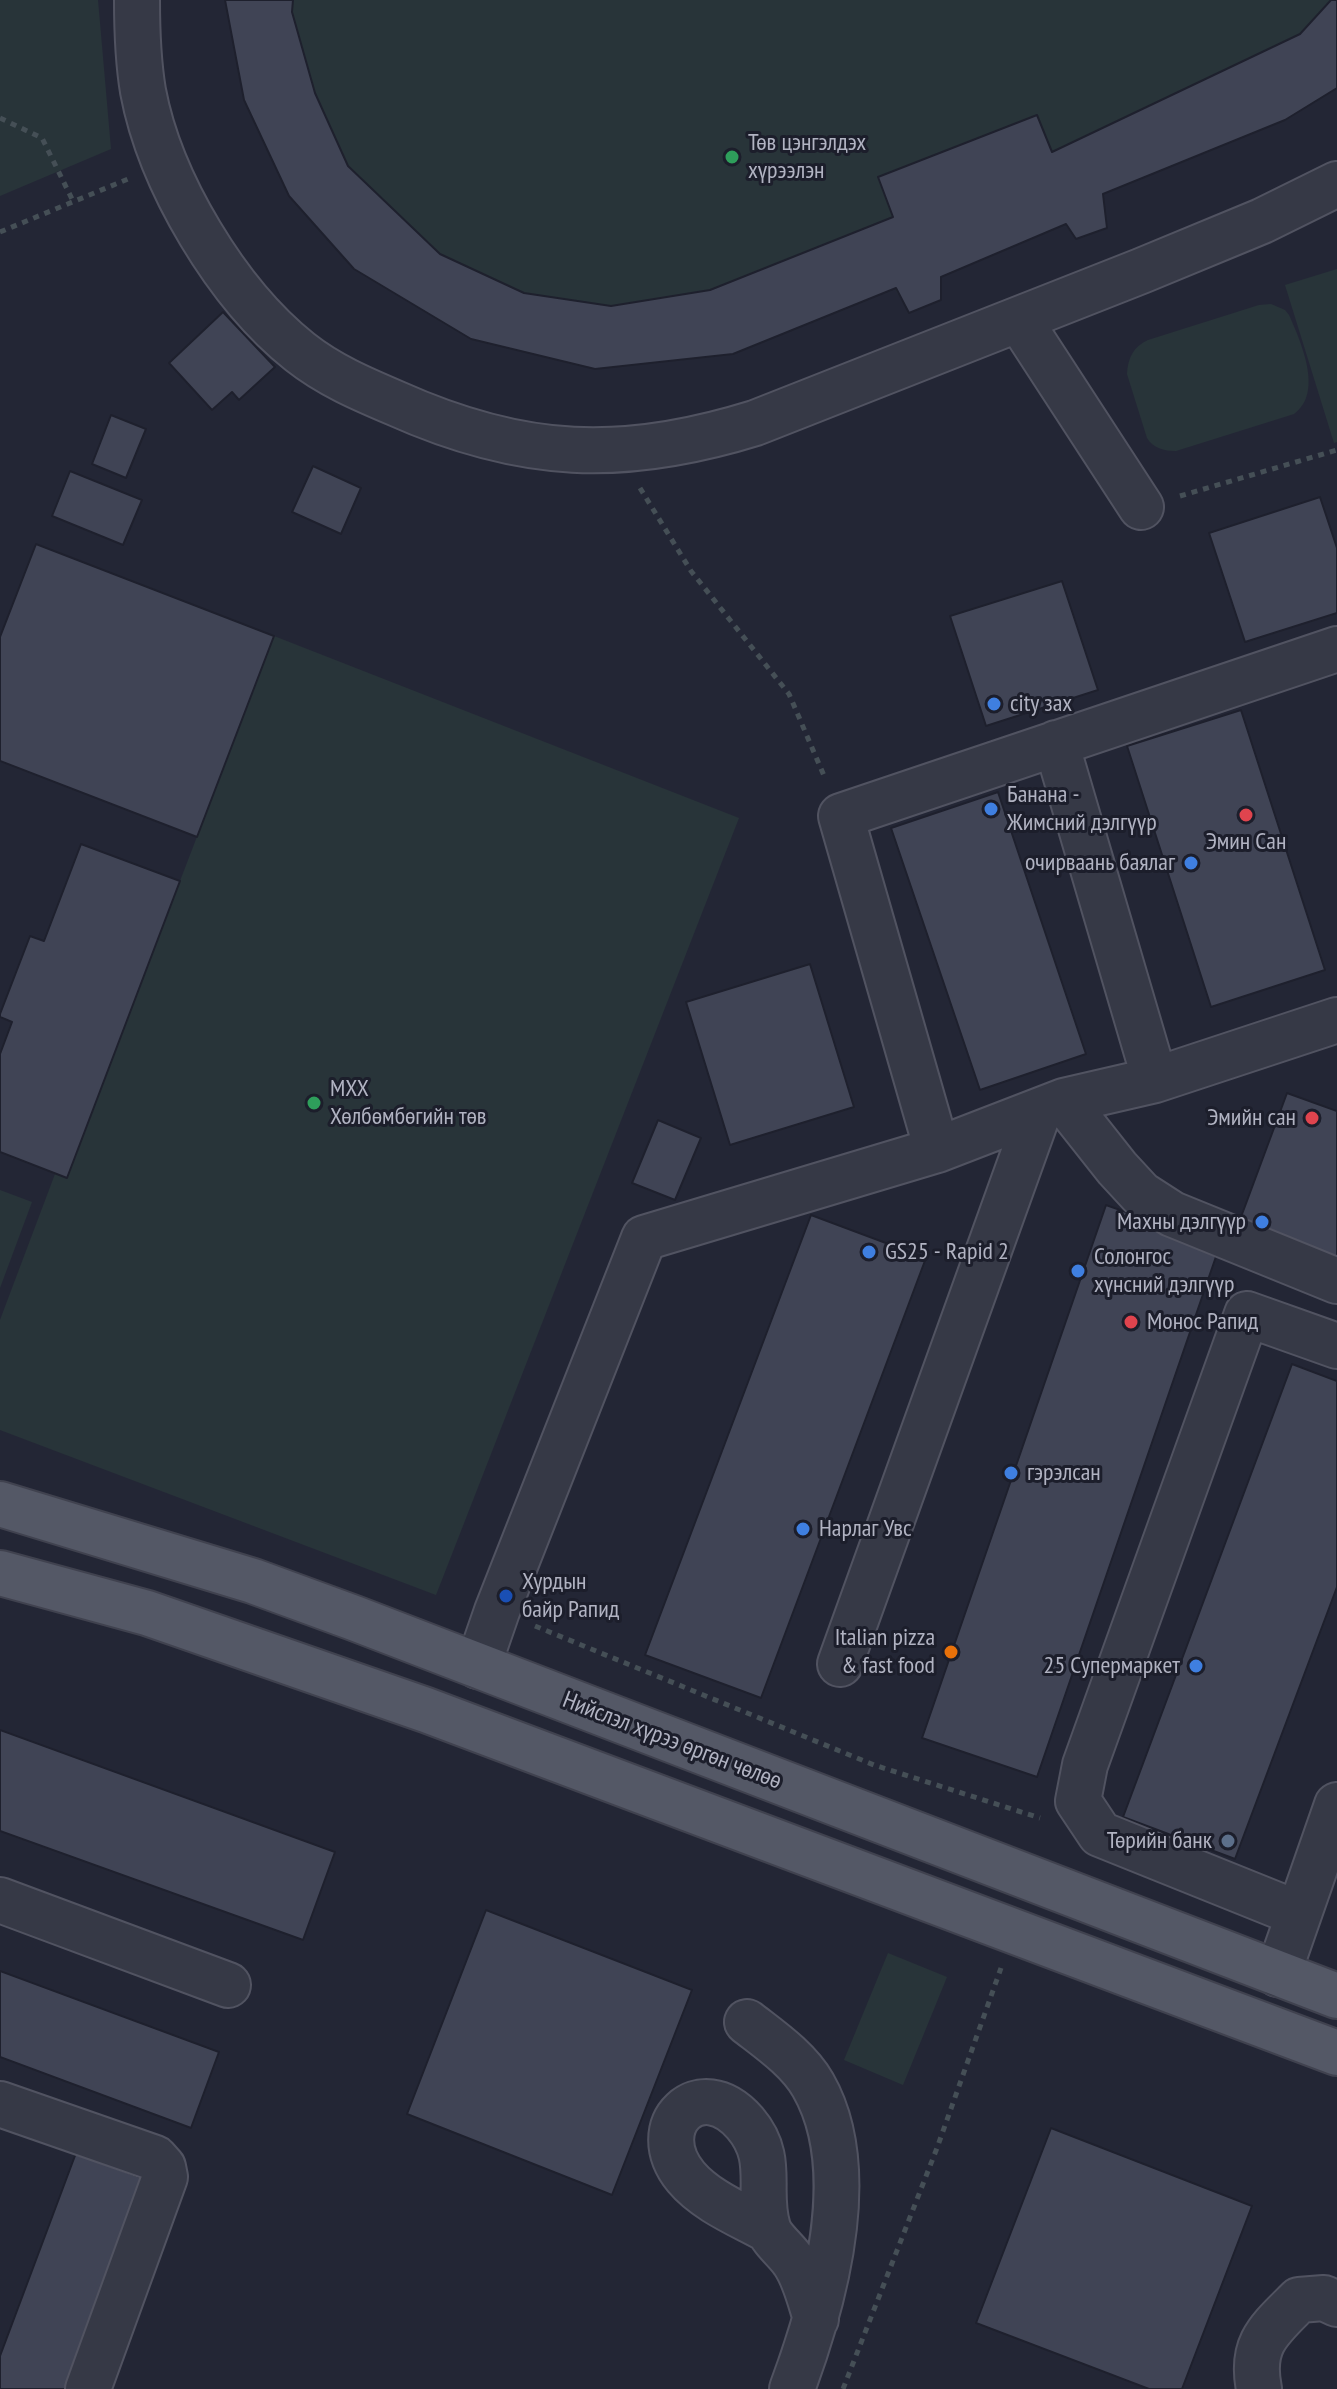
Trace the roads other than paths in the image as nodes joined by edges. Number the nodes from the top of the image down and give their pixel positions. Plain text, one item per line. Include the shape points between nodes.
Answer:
1 (137, 0) edge
2 (1337, 184) edge
3 (1020, 321) junction
4 (1141, 507) road end
5 (1337, 649) edge
6 (1056, 743) junction
7 (1337, 1020) edge
8 (1155, 1080) junction
9 (1052, 1106) junction
10 (937, 1150) junction
11 (1337, 1281) edge
12 (1337, 1346) edge
13 (0, 1504) edge
14 (106, 1535) junction
15 (0, 1573) edge
16 (88, 1598) junction
17 (840, 1664) dead end
18 (478, 1666) junction
19 (1337, 1805) edge
20 (0, 1900) edge
21 (1299, 1914) junction
22 (1278, 1974) junction
23 (228, 1985) dead end
24 (1337, 1996) edge
25 (747, 2022) dead end
26 (1337, 2053) edge
27 (0, 2104) edge
28 (768, 2230) dead end
29 (1337, 2304) edge
30 (816, 2319) junction
31 (88, 2389) edge
32 (792, 2389) edge
33 (1259, 2389) edge

1 - 3 street via 143,91 164,164 234,283 281,335 341,379 489,438 522,446 617,450 692,440 755,423
2 - 3 street via 1262,221
3 - 4 street
5 - 6 street
6 - 8 street
6 - 10 street via 841,816
7 - 8 street
8 - 9 street
9 - 10 street
9 - 11 street via 1141,1194 1172,1214
9 - 17 street
10 - 18 street via 644,1238
12 - 21 street via 1247,1314 1085,1765 1078,1801 1100,1834
13 - 14 main road, Нийслэл хүрээ өргөн чөлөө
14 - 16 main road
14 - 18 main road, Нийслэл хүрээ өргөн чөлөө via 253,1581
15 - 16 main road
16 - 26 main road via 147,1613 426,1710
18 - 22 main road, Нийслэл хүрээ өргөн чөлөө
19 - 21 street
20 - 23 street
21 - 22 street
22 - 24 main road, Нийслэл хүрээ өргөн чөлөө
25 - 30 street via 782,2048 812,2083 836,2153 838,2203
27 - 31 street via 155,2158 163,2167 165,2177
28 - 30 street via 795,2263
29 - 33 street via 1324,2298 1299,2300 1278,2321 1262,2342 1254,2366
30 - 32 street

